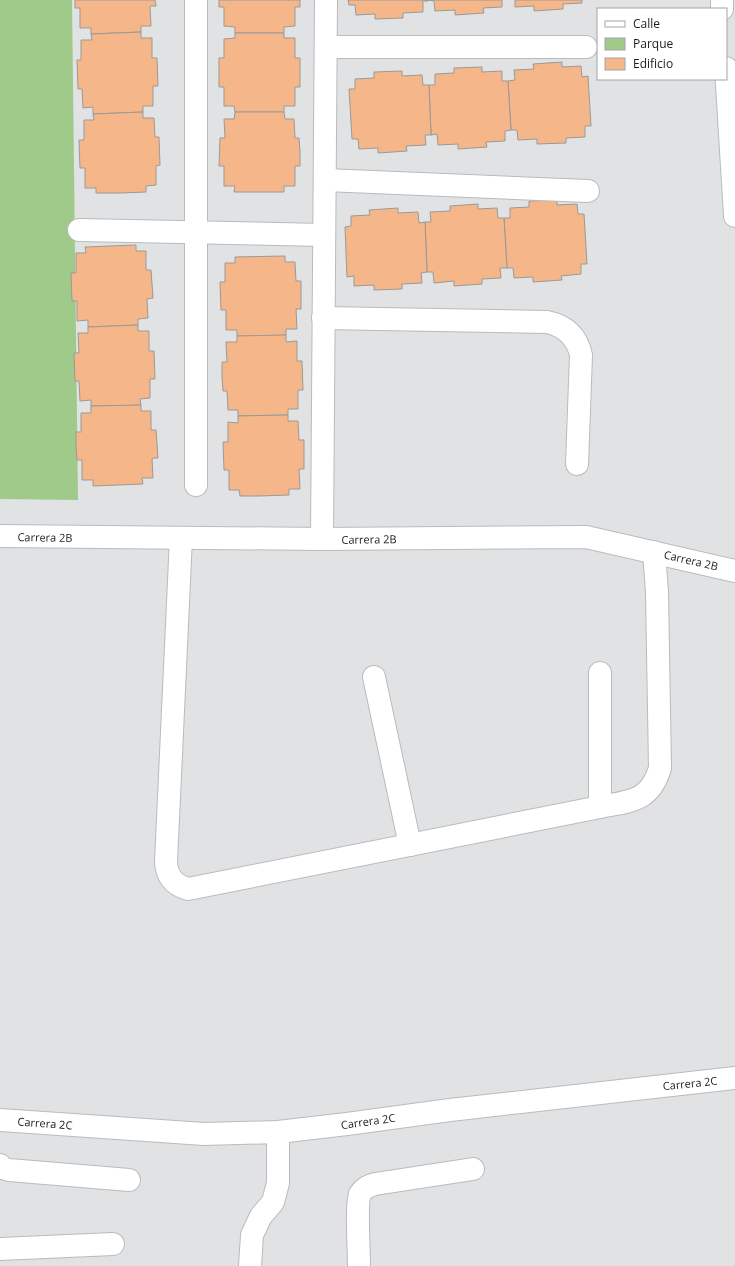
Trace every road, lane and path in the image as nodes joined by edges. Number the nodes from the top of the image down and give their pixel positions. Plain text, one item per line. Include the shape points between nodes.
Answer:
1 (196, 0) edge
2 (326, 0) edge
3 (326, 47) junction
4 (586, 47) dead end
5 (727, 80) edge
6 (325, 180) junction
7 (588, 191) dead end
8 (735, 216) edge
9 (79, 230) dead end
10 (196, 232) junction
11 (324, 235) junction
12 (323, 318) junction
13 (577, 464) dead end
14 (196, 485) dead end
15 (0, 536) edge
16 (181, 538) junction
17 (322, 539) junction
18 (654, 552) junction
19 (735, 571) edge
20 (600, 673) dead end
21 (374, 677) dead end
22 (600, 807) junction
23 (410, 845) junction
24 (735, 1078) edge
25 (0, 1120) edge
26 (278, 1132) junction
27 (0, 1165) edge
28 (473, 1169) dead end
29 (129, 1180) dead end
30 (112, 1244) dead end
31 (0, 1248) edge
32 (250, 1266) edge
33 (359, 1266) edge

1 - 10 street
2 - 3 street
3 - 4 street
3 - 6 street
5 - 8 street
6 - 7 street
6 - 11 street
9 - 10 street
10 - 11 street
10 - 14 street
11 - 12 street
12 - 13 street via 548,322 563,327 575,339 581,356
12 - 17 street
15 - 16 street, Carrera 2B
16 - 17 street, Carrera 2B
16 - 23 street via 166,862 168,876 180,887 188,890
17 - 18 street, Carrera 2B via 586,537
18 - 19 street, Carrera 2B
18 - 22 street via 660,768 653,786 641,796
20 - 22 street
21 - 23 street
22 - 23 street
24 - 26 street, Carrera 2C
25 - 26 street, Carrera 2C via 204,1134
26 - 32 street via 278,1184 273,1202 261,1216 252,1235
27 - 29 street via 10,1170
28 - 33 street via 365,1187 358,1206
30 - 31 street

